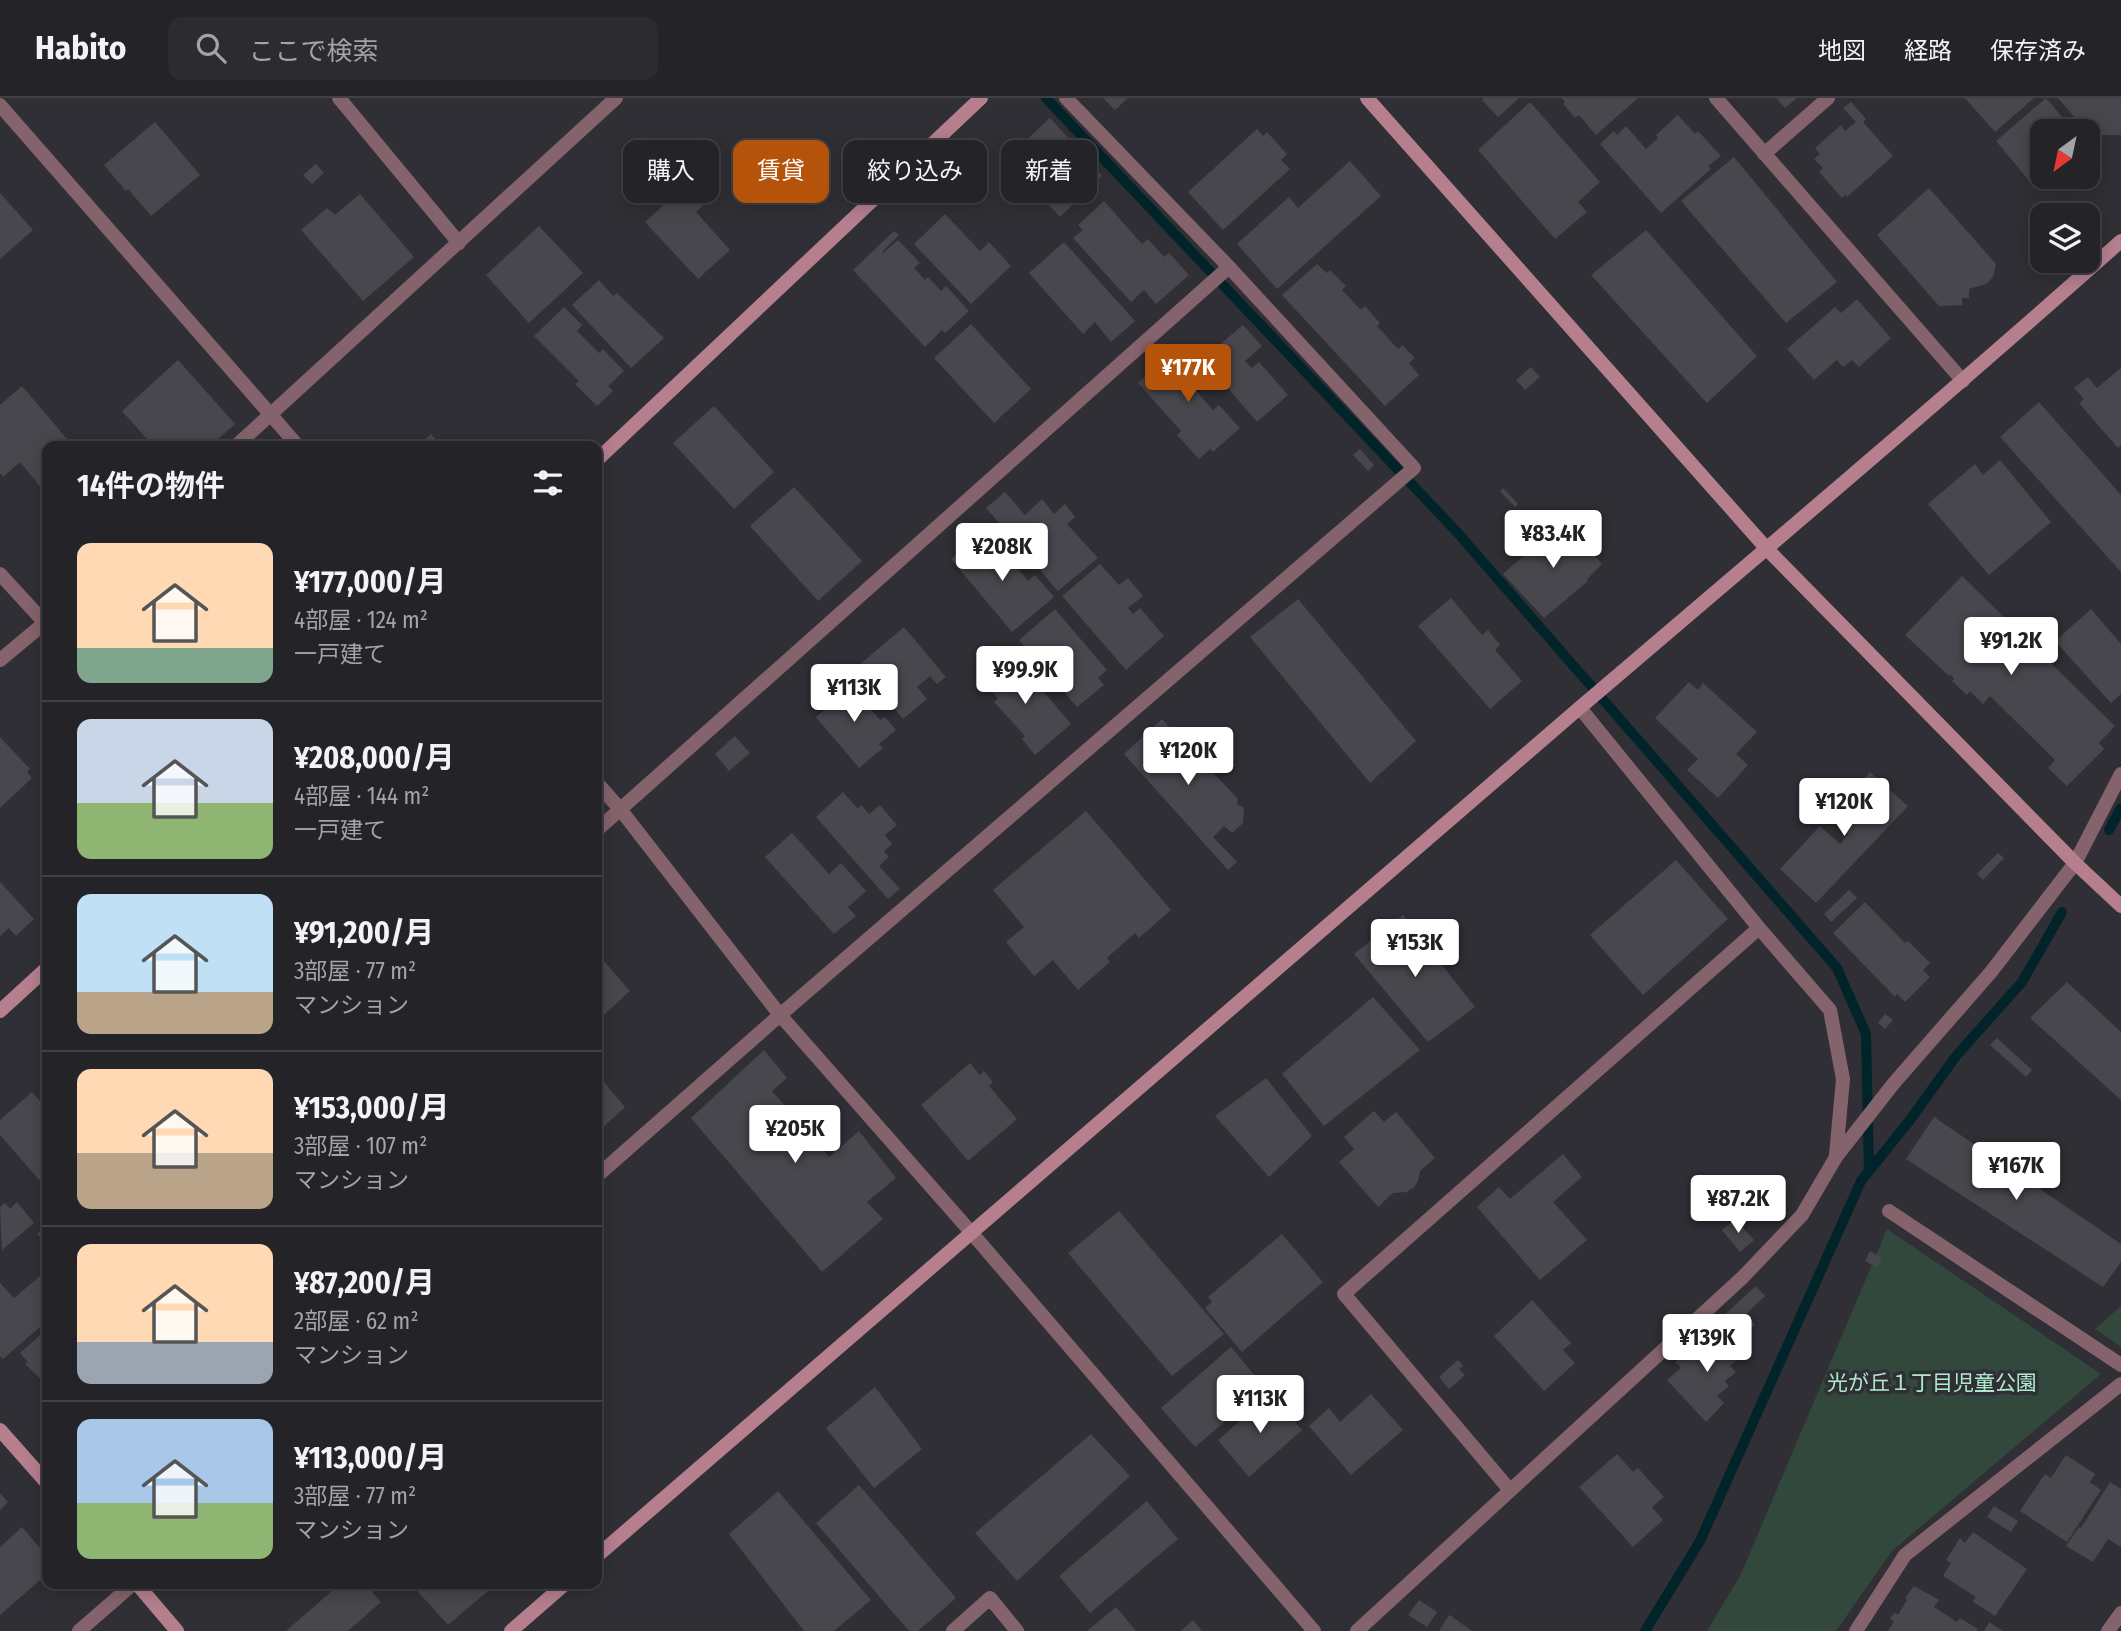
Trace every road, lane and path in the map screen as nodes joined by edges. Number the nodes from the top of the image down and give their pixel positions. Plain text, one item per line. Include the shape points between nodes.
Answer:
1 (339, 98) edge
2 (616, 98) edge
3 (981, 98) edge
4 (1066, 98) edge
5 (1367, 98) edge
6 (1716, 98) edge
7 (1828, 98) edge
8 (0, 105) edge
9 (1765, 154) junction
10 (2121, 242) edge
11 (459, 243) junction
12 (1229, 267) junction
13 (1963, 381) junction
14 (270, 414) junction
15 (241, 441) edge
16 (294, 441) edge
17 (602, 455) edge
18 (1767, 549) junction
19 (0, 574) edge
20 (42, 618) edge
21 (42, 625) edge
22 (0, 660) edge
23 (1580, 708) junction
24 (2121, 774) edge
25 (602, 789) edge
26 (620, 809) junction
27 (602, 825) edge
28 (2075, 863) junction
29 (2121, 906) edge
30 (1759, 928) junction
31 (42, 972) edge
32 (1, 1009) edge
33 (780, 1015) junction
34 (1836, 1157) junction
35 (602, 1173) edge
36 (1889, 1211) dead end
37 (970, 1231) junction
38 (2121, 1365) edge
39 (2121, 1384) edge
40 (0, 1430) edge
41 (42, 1477) edge
42 (1509, 1489) junction
43 (602, 1552) edge
44 (129, 1589) edge
45 (139, 1589) edge
46 (559, 1589) edge
47 (2121, 1613) edge
48 (79, 1631) edge
49 (177, 1631) edge
50 (511, 1631) edge
51 (953, 1631) edge
52 (1017, 1631) edge
53 (1314, 1631) edge
54 (1357, 1631) edge
55 (1856, 1631) edge
56 (2108, 1631) edge

1 - 11 street
2 - 11 street
3 - 17 street
4 - 12 street
5 - 18 street
6 - 9 street
7 - 9 street
8 - 14 street
9 - 13 street
10 - 13 street
11 - 14 street
12 - 26 street
12 - 33 street via 1414,468
13 - 18 street
14 - 15 street
14 - 16 street
18 - 23 street
18 - 28 street
19 - 20 street
21 - 22 street
23 - 30 street
23 - 37 street
24 - 28 street
25 - 26 street
26 - 27 street
26 - 33 street
28 - 29 street
28 - 34 street via 1991,972
30 - 34 street via 1830,1010 1843,1079
30 - 42 street via 1344,1294
31 - 32 street
33 - 35 street
33 - 37 street
34 - 42 street via 1801,1215 1742,1277
36 - 38 street
37 - 43 street
37 - 53 street
39 - 55 street via 1905,1555
40 - 41 street
42 - 54 street
44 - 48 street
45 - 49 street
46 - 50 street
47 - 56 street
51 - 52 street via 990,1598

